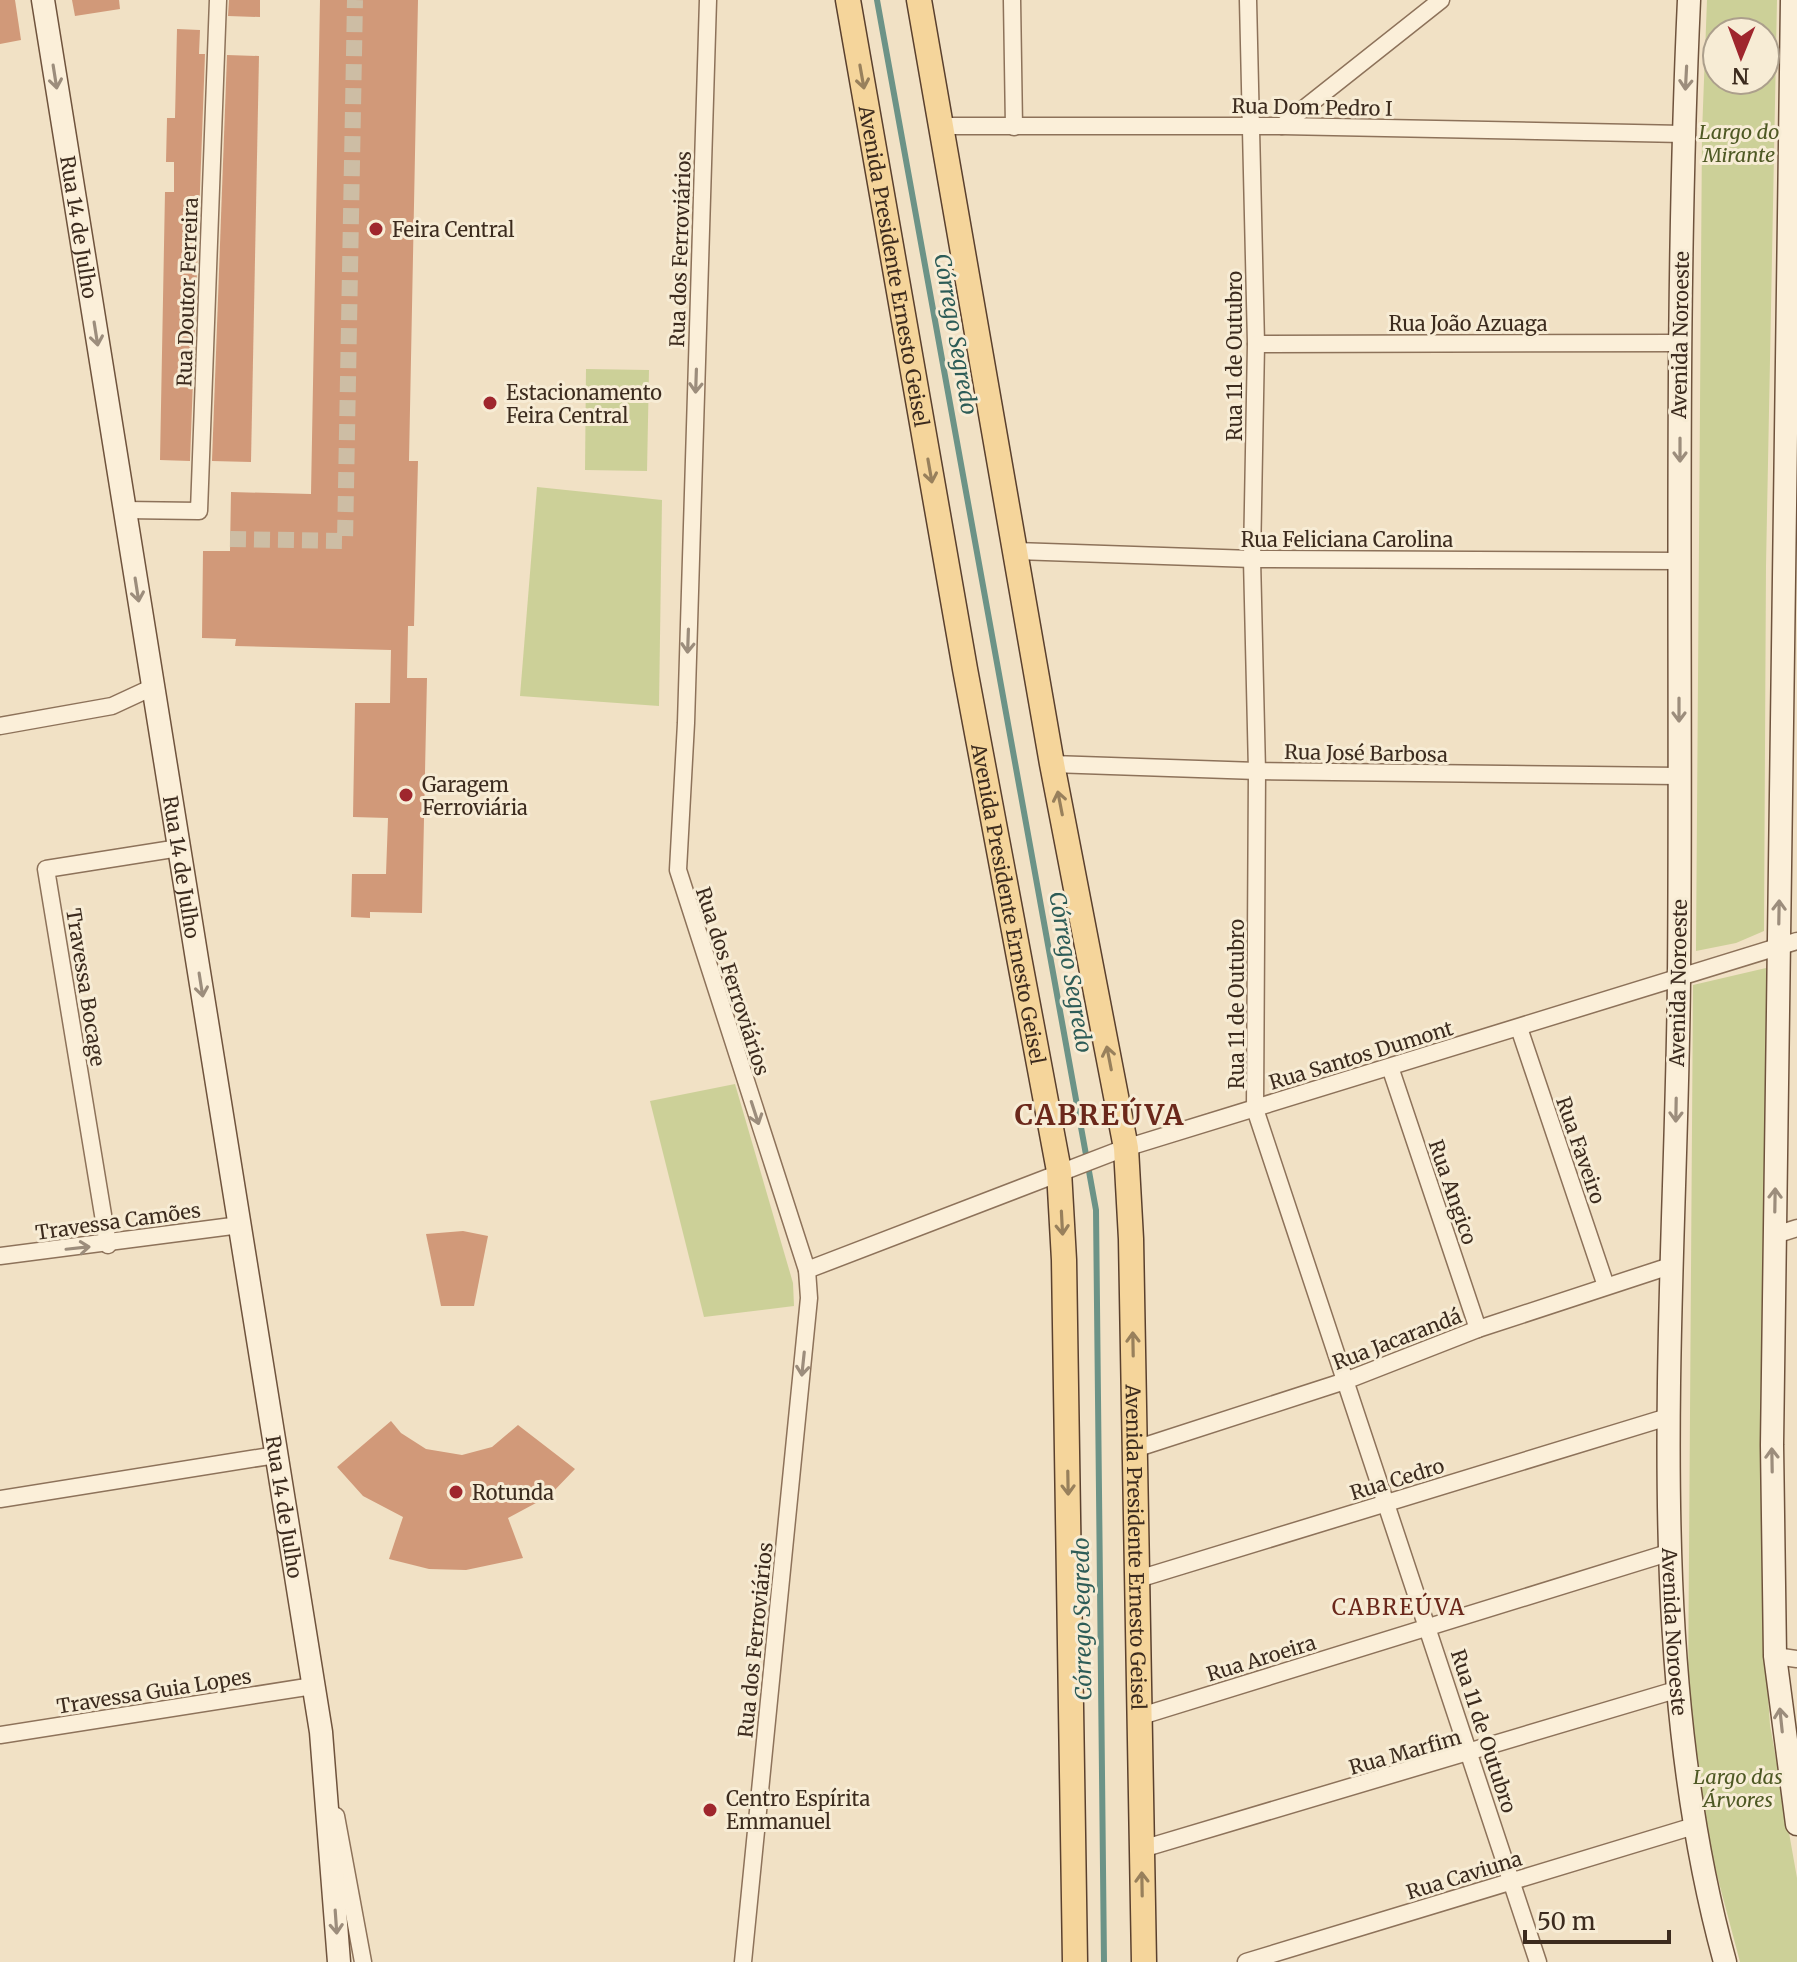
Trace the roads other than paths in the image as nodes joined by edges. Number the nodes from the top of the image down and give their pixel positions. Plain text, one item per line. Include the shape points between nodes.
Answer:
1 (43, 0) edge
2 (218, 0) edge
3 (708, 0) edge
4 (848, 0) edge
5 (919, 0) edge
6 (1012, 0) edge
7 (1248, 0) edge
8 (1441, 0) edge
9 (1689, 0) edge
10 (1792, 0) edge
11 (940, 126) junction
12 (1252, 126) junction
13 (1282, 126) junction
14 (1014, 127) junction
15 (1793, 130) edge
16 (1683, 134) junction
17 (1680, 343) junction
18 (1256, 344) junction
19 (1791, 344) edge
20 (125, 510) junction
21 (1015, 551) junction
22 (1252, 559) junction
23 (1790, 560) edge
24 (1679, 561) junction
25 (153, 687) junction
26 (0, 726) edge
27 (1052, 764) junction
28 (1257, 771) junction
29 (1790, 775) edge
30 (1679, 776) junction
31 (179, 848) junction
32 (1788, 944) edge
33 (1679, 979) junction
34 (1519, 1028) junction
35 (1390, 1067) junction
36 (1255, 1109) junction
37 (1124, 1149) junction
38 (1062, 1170) junction
39 (240, 1225) junction
40 (1797, 1228) edge
41 (1775, 1235) junction
42 (108, 1245) junction
43 (0, 1256) edge
44 (1673, 1265) junction
45 (807, 1270) junction
46 (1606, 1286) junction
47 (1478, 1329) junction
48 (1345, 1381) junction
49 (1671, 1416) junction
50 (1135, 1449) junction
51 (276, 1455) junction
52 (0, 1499) edge
53 (1387, 1503) junction
54 (1671, 1552) junction
55 (1135, 1580) junction
56 (1428, 1627) junction
57 (1786, 1658) edge
58 (313, 1686) junction
59 (1679, 1689) junction
60 (1138, 1717) junction
61 (321, 1732) junction
62 (0, 1735) edge
63 (1470, 1754) junction
64 (1797, 1824) edge
65 (1694, 1826) junction
66 (1142, 1849) junction
67 (1513, 1881) junction
68 (339, 1962) edge
69 (363, 1962) edge
70 (743, 1962) edge
71 (1075, 1962) edge
72 (1144, 1962) edge
73 (1246, 1962) edge
74 (1538, 1962) edge
75 (1725, 1962) edge

1 -> 20 main road, Rua 14 de Julho
2 - 20 street, Rua Doutor Ferreira via 199,511
3 -> 45 street, Rua dos Ferroviários via 678,870
4 -> 38 main road, Avenida Presidente Ernesto Geisel via 965,669
5 - 11 main road, Avenida Presidente Ernesto Geisel
6 - 14 street
7 - 12 street, Rua 11 de Outubro
8 - 13 street
9 -> 16 main road, Avenida Noroeste
10 - 15 main road
11 - 14 street, Rua Dom Pedro I
11 - 21 main road, Avenida Presidente Ernesto Geisel
12 - 13 street, Rua Dom Pedro I
12 - 14 street, Rua Dom Pedro I
12 - 18 street, Rua 11 de Outubro
13 - 16 street, Rua Dom Pedro I
15 - 19 main road
16 - 17 main road, Avenida Noroeste
17 - 18 street, Rua João Azuaga
17 -> 24 main road, Avenida Noroeste
18 - 22 street, Rua 11 de Outubro
19 - 23 main road
20 -> 25 main road, Rua 14 de Julho
21 - 22 street, Rua Feliciana Carolina
21 - 27 main road, Avenida Presidente Ernesto Geisel
22 - 24 street, Rua Feliciana Carolina
22 - 28 street, Rua 11 de Outubro
23 - 29 main road
24 -> 30 main road, Avenida Noroeste
25 - 26 street via 112,706
25 - 31 main road, Rua 14 de Julho
27 - 28 street, Rua José Barbosa
37 -> 27 main road, Avenida Presidente Ernesto Geisel
28 - 30 street, Rua José Barbosa
28 - 36 street, Rua 11 de Outubro
32 -> 29 main road
30 - 33 main road, Avenida Noroeste
31 -> 39 main road, Rua 14 de Julho
31 - 42 street, Travessa Bocage via 46,869
32 - 33 street, Rua Santos Dumont
41 -> 32 main road
33 - 34 street, Rua Santos Dumont
33 -> 44 main road, Avenida Noroeste
34 - 35 street, Rua Santos Dumont
34 - 46 street, Rua Faveiro
35 - 36 street, Rua Santos Dumont
35 - 47 street, Rua Angico
36 - 37 street, Rua Santos Dumont
36 - 48 street, Rua 11 de Outubro
37 - 38 street, Rua Santos Dumont
50 -> 37 main road, Avenida Presidente Ernesto Geisel
38 - 45 street, Rua Santos Dumont
38 -> 71 main road, Avenida Presidente Ernesto Geisel
39 - 42 street, Travessa Camões
39 - 51 main road, Rua 14 de Julho
40 - 41 street
57 -> 41 main road
43 -> 42 street, Travessa Camões
44 - 46 street, Rua Jacarandá
44 - 49 main road, Avenida Noroeste
45 -> 70 street, Rua dos Ferroviários via 808,1314
46 - 47 street, Rua Jacarandá
47 - 48 street, Rua Jacarandá
48 - 50 street, Rua Jacarandá
48 - 53 street, Rua 11 de Outubro
49 - 53 street, Rua Cedro
49 - 54 main road, Avenida Noroeste
50 - 55 main road, Avenida Presidente Ernesto Geisel
51 - 52 street
51 - 58 main road, Rua 14 de Julho
53 - 55 street, Rua Cedro
53 - 56 street, Rua 11 de Outubro
54 - 56 street, Rua Aroeira
54 - 59 main road, Avenida Noroeste
55 - 60 main road, Avenida Presidente Ernesto Geisel
56 - 60 street, Rua Aroeira
56 - 63 street, Rua 11 de Outubro
64 -> 57 main road
58 - 61 main road, Rua 14 de Julho
58 - 62 street, Travessa Guia Lopes
59 - 63 street, Rua Marfim
59 - 65 main road, Avenida Noroeste
60 - 66 main road, Avenida Presidente Ernesto Geisel
61 -> 68 main road, Rua 14 de Julho
61 - 69 street, Rua 14 de Julho
63 - 66 street, Rua Marfim
63 - 67 street, Rua 11 de Outubro
65 - 67 street, Rua Caviuna
65 - 75 main road, Avenida Noroeste
72 -> 66 main road, Avenida Presidente Ernesto Geisel
67 - 73 street, Rua Caviuna
67 - 74 street, Rua 11 de Outubro

